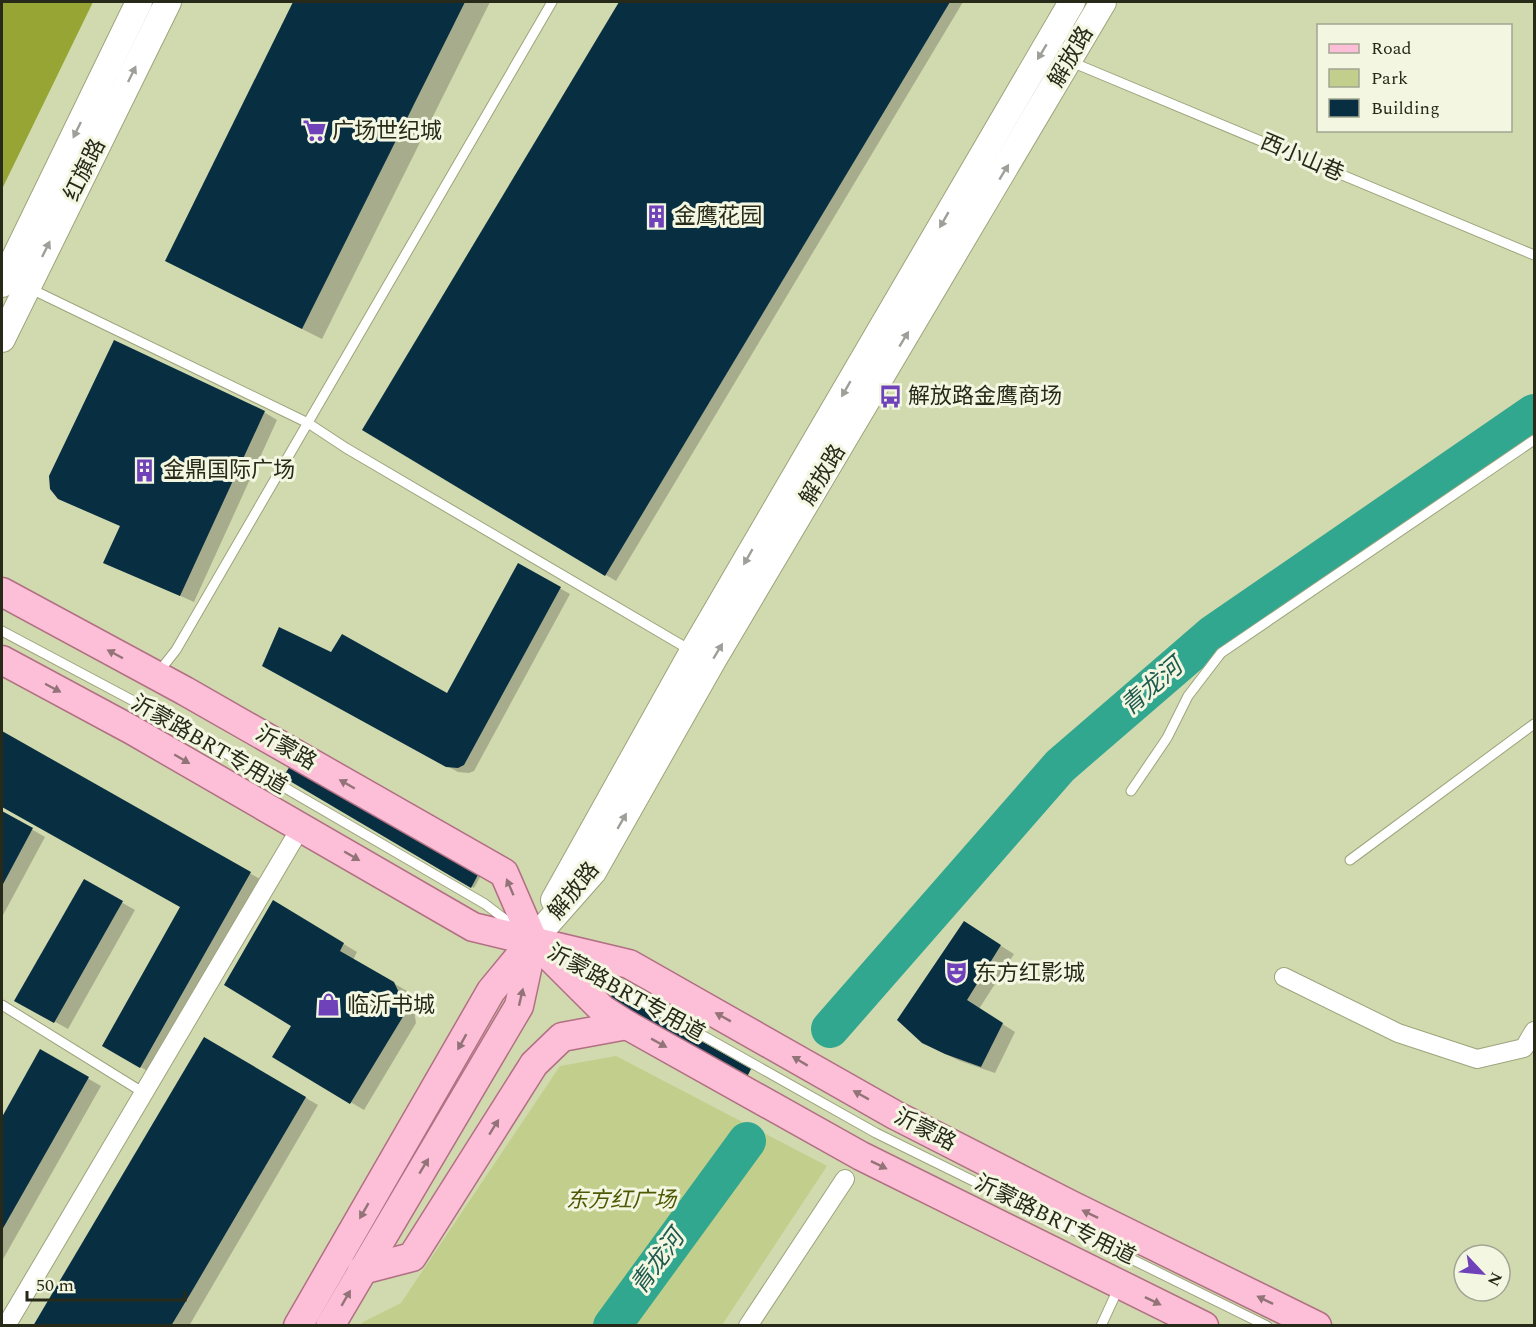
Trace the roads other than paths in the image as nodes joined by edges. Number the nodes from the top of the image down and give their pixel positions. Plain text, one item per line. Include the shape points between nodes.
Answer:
1 (139, 2) edge
2 (168, 2) edge
3 (552, 2) edge
4 (1072, 2) edge
5 (1103, 2) edge
6 (1069, 61) junction
7 (1534, 255) edge
8 (2, 284) edge
9 (27, 287) junction
10 (2, 339) edge
11 (308, 423) junction
12 (1534, 440) edge
13 (2, 592) edge
14 (2, 631) edge
15 (693, 651) junction
16 (2, 660) edge
17 (156, 676) junction
18 (1534, 724) edge
19 (1131, 791) dead end
20 (301, 827) junction
21 (1350, 860) dead end
22 (533, 940) junction
23 (1284, 977) dead end
24 (2, 1005) edge
25 (627, 1025) junction
26 (1534, 1031) edge
27 (144, 1093) junction
28 (845, 1179) dead end
29 (362, 1270) junction
30 (1120, 1285) junction
31 (6, 1326) edge
32 (298, 1326) edge
33 (330, 1326) edge
34 (748, 1326) edge
35 (1101, 1326) edge
36 (1204, 1326) edge
37 (1267, 1326) edge
38 (1317, 1326) edge

1 -> 8 main road, 红旗路
9 -> 2 main road, 红旗路
3 - 11 lane
4 -> 15 main road, 解放路
5 - 6 main road, 解放路
6 - 7 lane, 西小山巷
22 -> 6 main road, 解放路 via 593,872 713,660
9 - 10 main road, 红旗路
9 - 11 lane
11 - 15 lane
11 - 17 lane via 176,650
12 - 19 lane via 1221,652 1188,696 1167,738
17 -> 13 main road, 沂蒙路
14 - 22 lane, 沂蒙路BRT专用道 via 158,714 485,904
15 - 22 main road, 解放路 via 651,727 614,762 561,853
16 -> 20 main road, 沂蒙路
22 -> 17 main road, 沂蒙路 via 504,873
18 - 21 lane
20 -> 22 main road, 沂蒙路 via 473,927
20 - 27 street
22 - 25 main road, 沂蒙路 via 602,1009
29 -> 22 main road, 解放路 via 519,1006
22 -> 32 main road, 解放路 via 491,991
22 - 37 lane, 沂蒙路BRT专用道 via 876,1133
38 -> 22 main road, 沂蒙路 via 1061,1200 826,1076 629,964
23 - 26 street via 1398,1033 1477,1059 1524,1048
24 - 27 lane
29 -> 25 main road via 412,1257 534,1064 562,1037
25 -> 30 main road, 沂蒙路 via 861,1156
27 - 31 street
28 - 34 street
33 -> 29 main road, 解放路
30 - 35 lane
30 -> 36 main road, 沂蒙路

